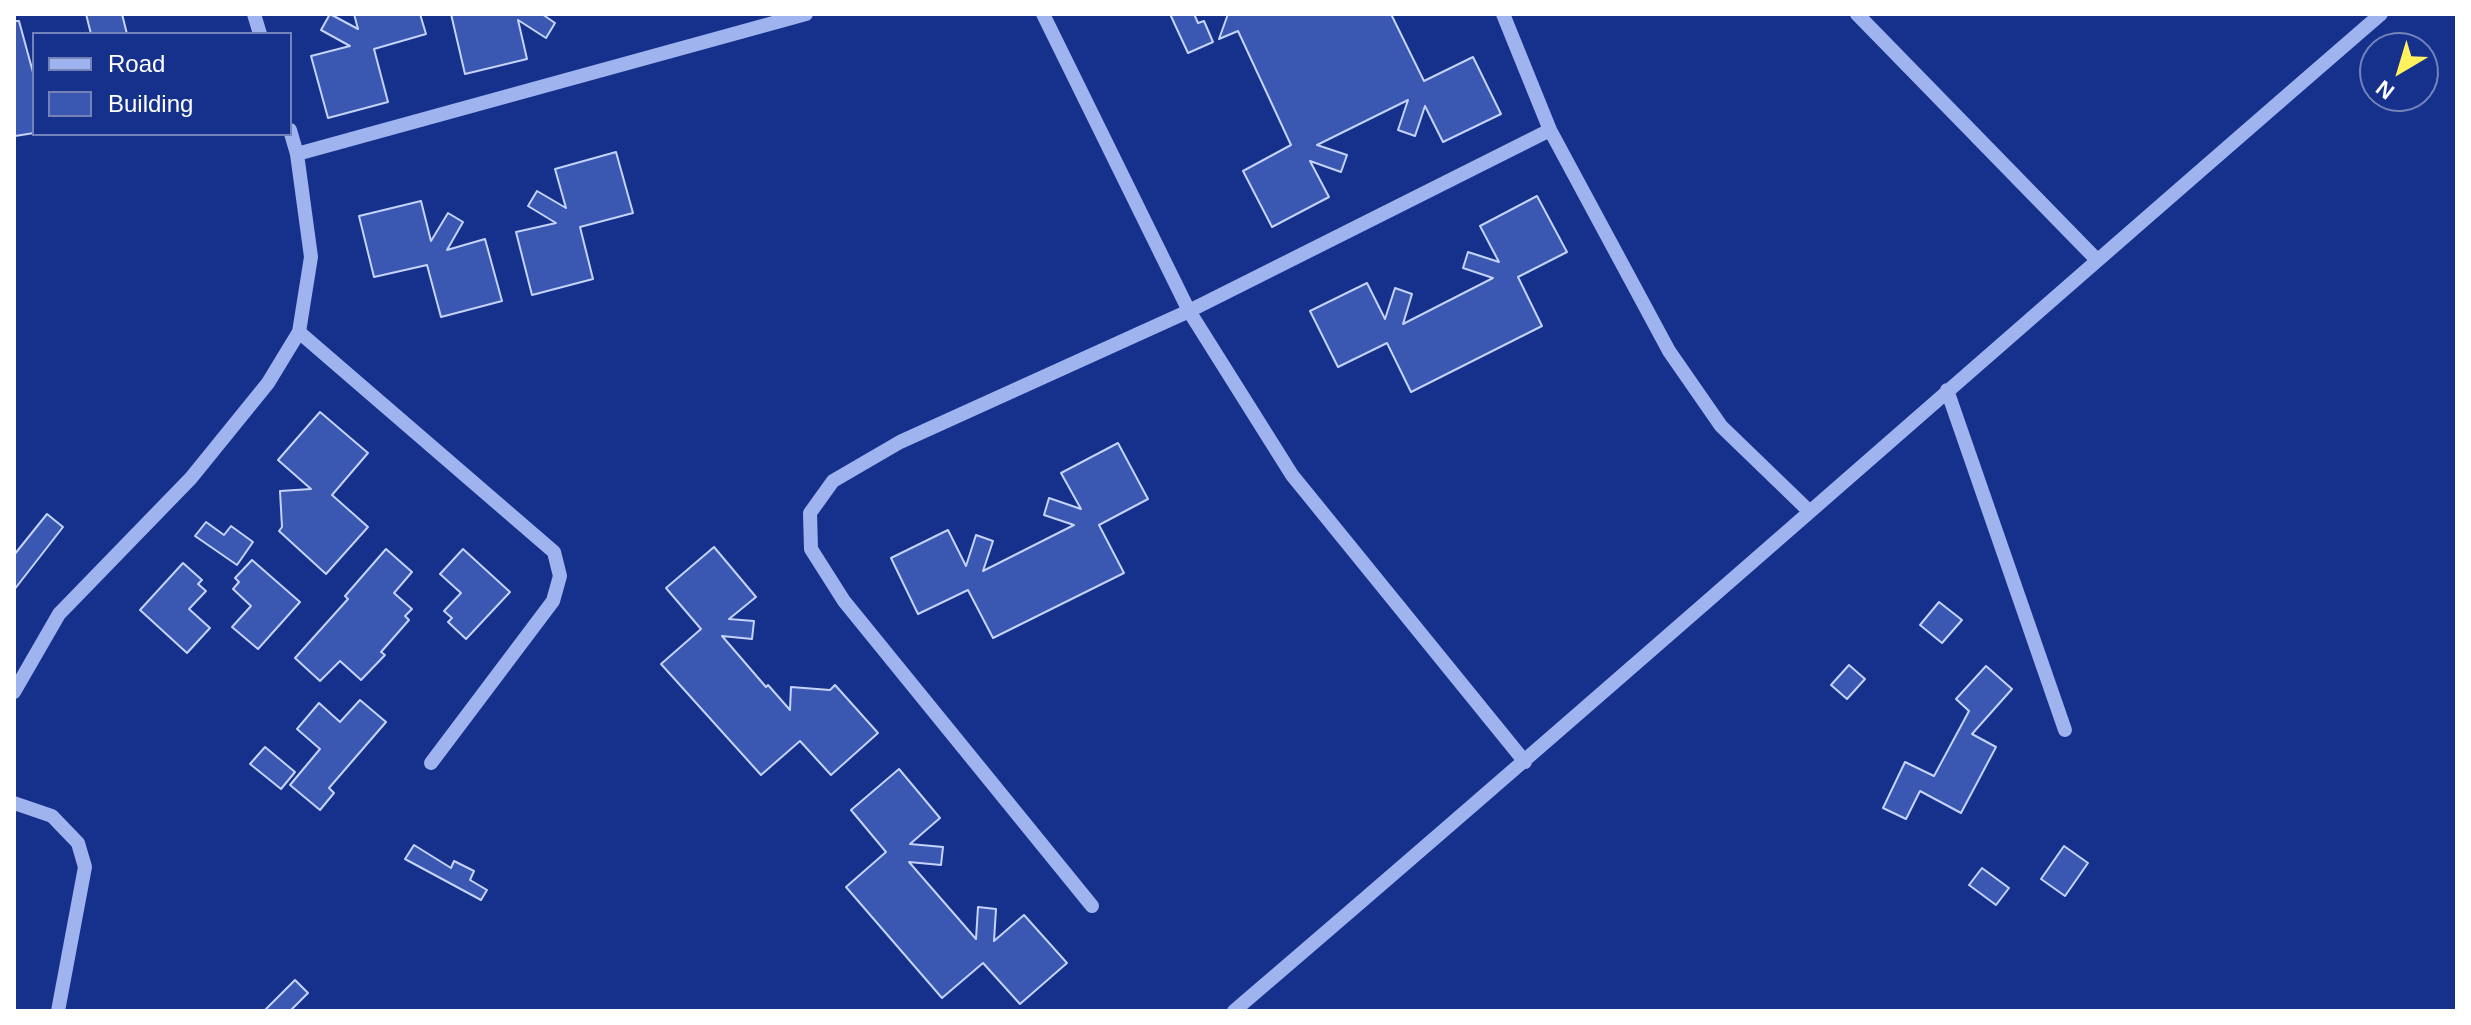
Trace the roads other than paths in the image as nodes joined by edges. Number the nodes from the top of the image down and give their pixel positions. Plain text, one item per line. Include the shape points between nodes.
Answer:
1 (806, 14) edge
2 (1043, 14) edge
3 (1503, 14) edge
4 (1857, 14) edge
5 (2381, 14) edge
6 (1550, 130) junction
7 (292, 136) edge
8 (297, 154) junction
9 (2097, 260) junction
10 (1189, 311) junction
11 (299, 332) junction
12 (1947, 390) junction
13 (1809, 511) junction
14 (14, 692) edge
15 (2065, 730) dead end
16 (1525, 762) junction
17 (431, 763) dead end
18 (14, 803) edge
19 (1092, 906) dead end
20 (58, 1011) edge
21 (1234, 1011) edge

1 - 8 street
2 - 10 street
3 - 6 street
4 - 9 street
5 - 9 street
6 - 10 street
6 - 13 street via 1669,351 1721,426
7 - 8 street
8 - 11 street via 311,257
9 - 12 street
10 - 16 street via 1292,475
10 - 19 street via 900,442 833,481 810,513 811,549 844,601
11 - 14 street via 268,383 191,478 59,614
11 - 17 street via 554,552 560,576 553,601
12 - 13 street
12 - 15 street
13 - 16 street
16 - 21 street
18 - 20 street via 52,816 78,843 85,867

